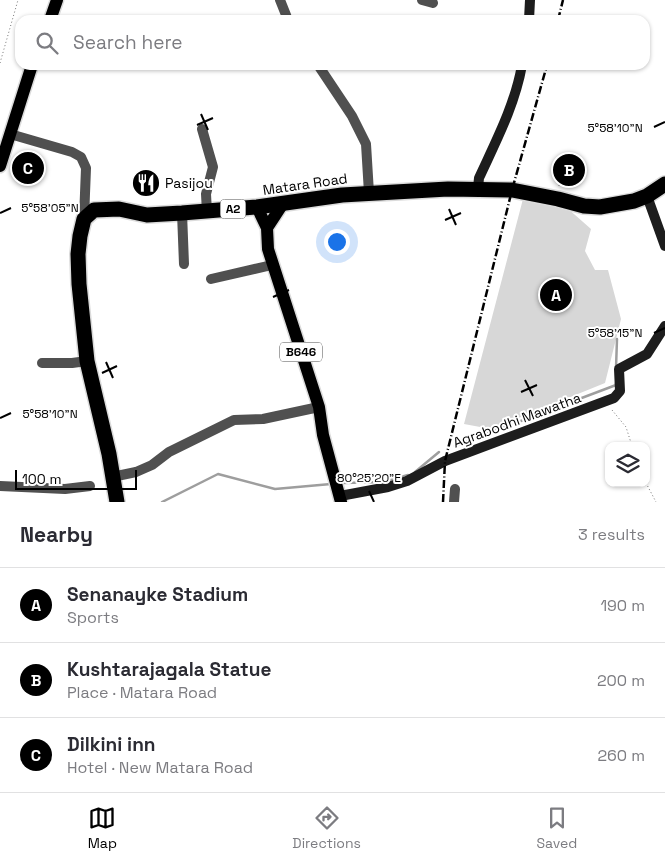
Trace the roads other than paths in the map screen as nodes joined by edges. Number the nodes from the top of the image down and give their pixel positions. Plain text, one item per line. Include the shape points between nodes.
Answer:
1 (57, 0) edge
2 (280, 0) edge
3 (422, 0) edge
4 (530, 0) edge
5 (433, 3) dead end
6 (52, 15) edge
7 (286, 15) edge
8 (529, 15) edge
9 (30, 70) edge
10 (321, 70) edge
11 (521, 70) edge
12 (202, 129) dead end
13 (10, 134) junction
14 (0, 166) edge
15 (665, 184) edge
16 (478, 188) junction
17 (86, 192) junction
18 (369, 193) junction
19 (647, 196) junction
20 (284, 202) junction
21 (258, 207) junction
22 (102, 209) junction
23 (207, 212) junction
24 (182, 213) junction
25 (84, 219) junction
26 (267, 228) junction
27 (665, 246) edge
28 (184, 264) dead end
29 (272, 264) junction
30 (211, 279) dead end
31 (665, 326) edge
32 (87, 361) junction
33 (42, 363) dead end
34 (319, 407) junction
35 (112, 477) junction
36 (0, 486) edge
37 (90, 486) dead end
38 (455, 489) dead end
39 (340, 496) edge
40 (117, 502) edge
41 (454, 502) edge

1 - 6 main road
2 - 7 street
3 - 5 street
4 - 8 street
9 - 13 main road
10 - 18 street via 366,144
11 - 16 street via 514,100 479,178
12 - 23 street via 213,167 206,194
13 - 14 main road
13 - 17 street via 81,157 86,168
15 - 19 highway, Matara Road / A2
16 - 18 highway, Matara Road / A2
16 - 19 highway, Matara Road / A2 via 512,190 600,207
17 - 22 street
17 - 25 street
18 - 20 highway, Matara Road / A2
19 - 27 street
20 - 21 highway, Matara Road / A2
20 - 26 main road
21 - 23 highway, Matara Road / A2
21 - 26 main road, B646
22 - 24 highway, Matara Road / A2 via 147,215
22 - 25 highway via 94,210
23 - 24 highway, Matara Road / A2
24 - 28 street
25 - 32 highway via 78,265
26 - 29 main road, B646
29 - 30 street
29 - 34 main road, B646
31 - 39 street, Agrabodhi Mawatha via 647,354 619,369 620,391 614,398 445,461 388,488
32 - 33 street
32 - 35 highway
34 - 35 street via 263,419 234,420 169,452 152,465
34 - 39 main road, B646 via 323,435
35 - 40 highway
36 - 37 street via 65,489
38 - 41 street

